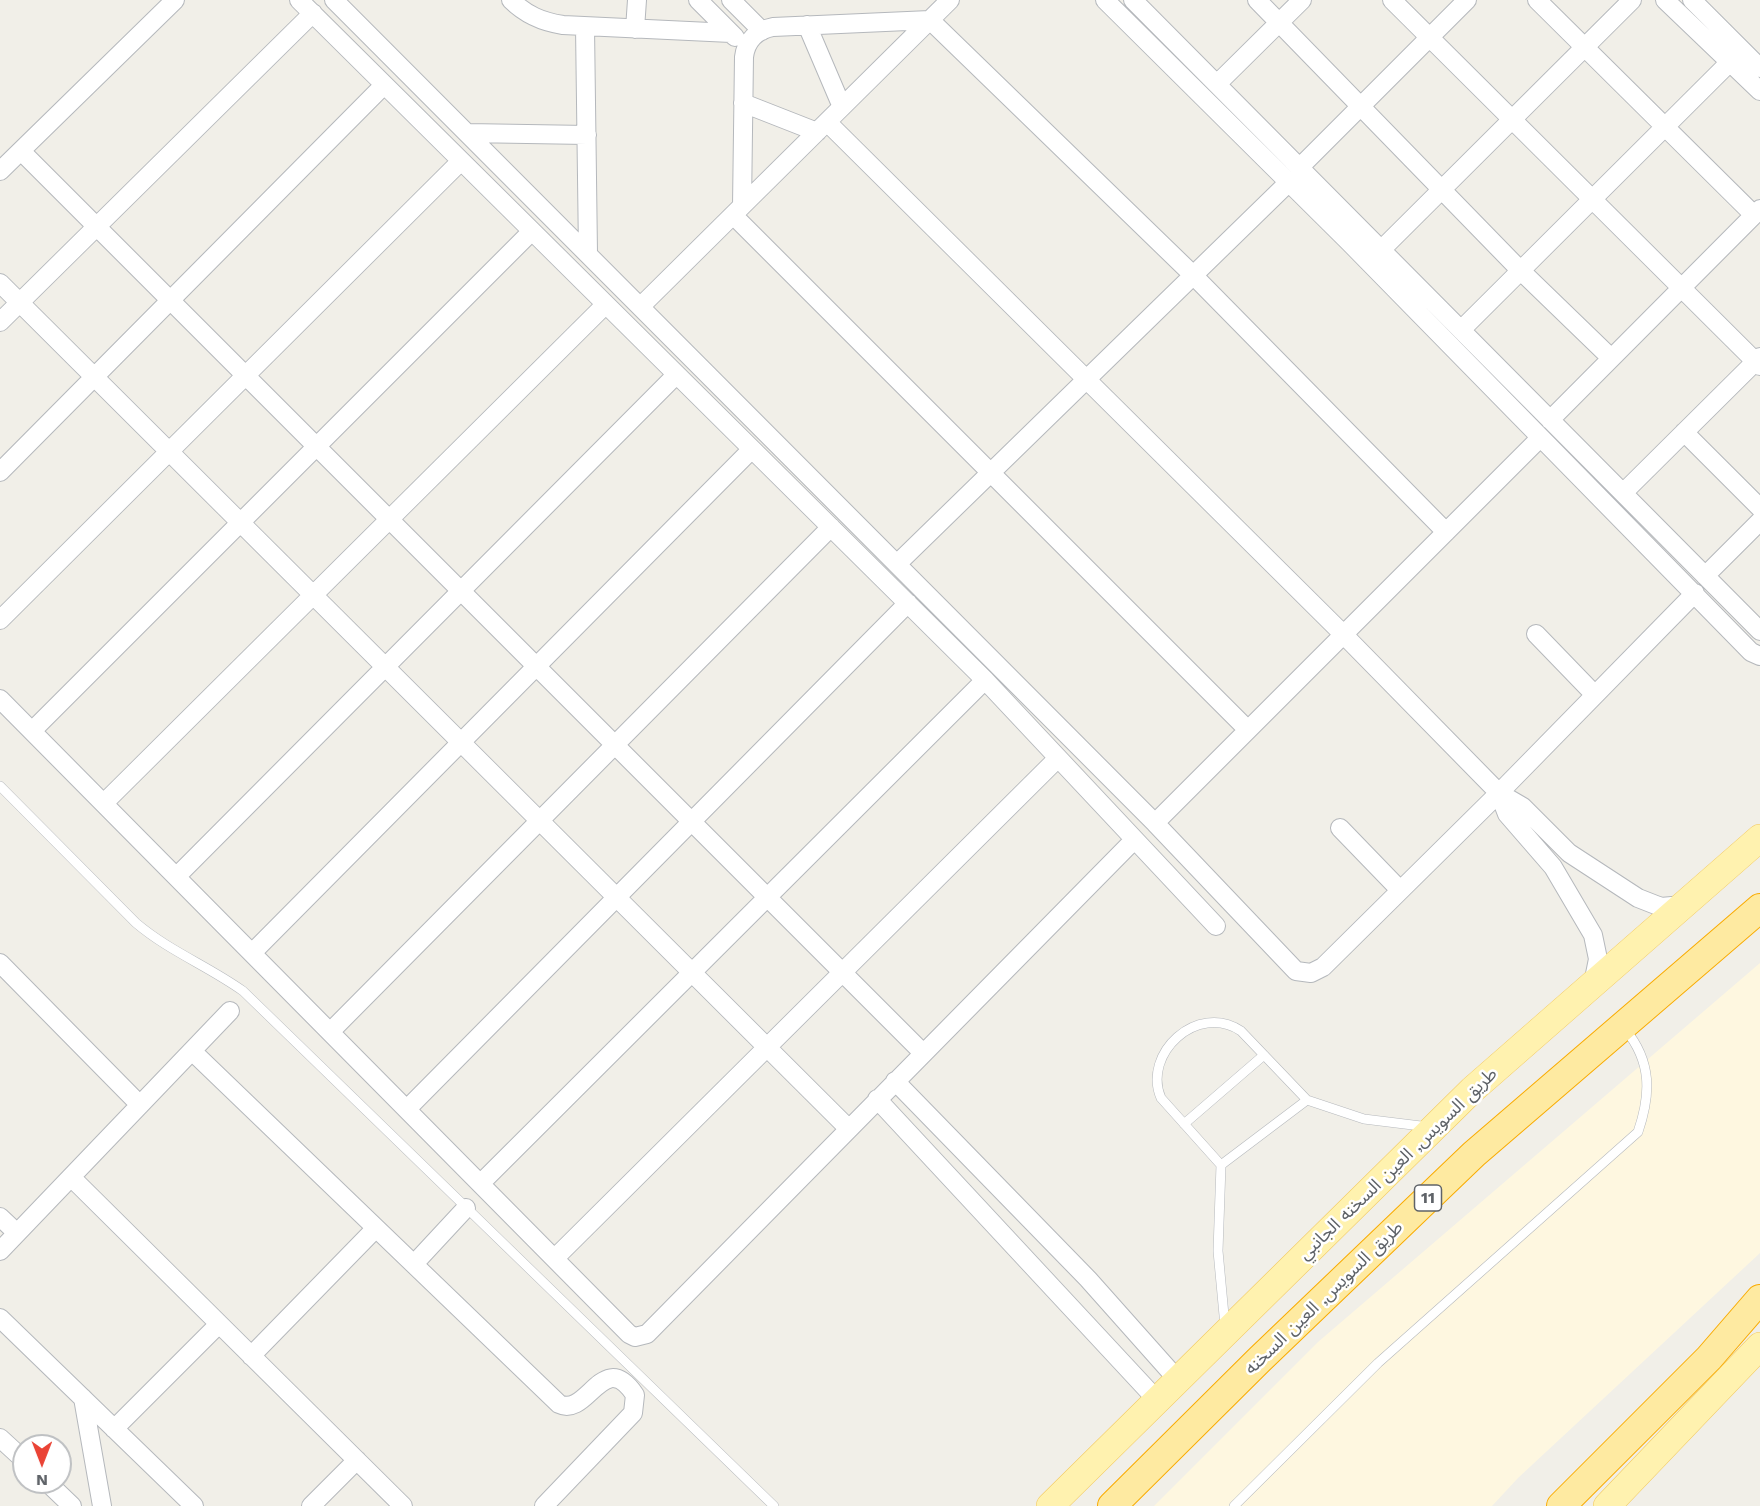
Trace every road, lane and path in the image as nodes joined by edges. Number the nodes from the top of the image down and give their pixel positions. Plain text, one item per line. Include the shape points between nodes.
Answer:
1 (175, 0) edge
2 (300, 0) edge
3 (334, 0) edge
4 (511, 0) edge
5 (637, 0) edge
6 (698, 0) edge
7 (731, 0) edge
8 (950, 0) edge
9 (1105, 0) edge
10 (1134, 0) edge
11 (1257, 0) edge
12 (1302, 0) edge
13 (1392, 0) edge
14 (1467, 0) edge
15 (1537, 0) edge
16 (1632, 0) edge
17 (1665, 0) edge
18 (1692, 0) edge
19 (313, 13) junction
20 (930, 20) junction
21 (1279, 22) junction
22 (807, 25) junction
23 (585, 27) junction
24 (635, 28) junction
25 (762, 31) junction
26 (731, 33) junction
27 (1429, 37) junction
28 (745, 46) junction
29 (1585, 48) junction
30 (1730, 62) junction
31 (1760, 68) edge
32 (1217, 84) junction
33 (384, 85) junction
34 (1760, 91) edge
35 (743, 103) junction
36 (1360, 105) junction
37 (842, 107) junction
38 (1512, 120) junction
39 (1664, 125) junction
40 (822, 127) junction
41 (467, 133) junction
42 (587, 135) junction
43 (21, 151) junction
44 (461, 161) junction
45 (1300, 167) junction
46 (0, 171) edge
47 (1289, 182) junction
48 (1442, 189) junction
49 (1591, 198) junction
50 (738, 211) junction
51 (1757, 212) edge
52 (96, 227) junction
53 (532, 231) junction
54 (1381, 250) junction
55 (588, 253) junction
56 (1520, 270) junction
57 (1193, 274) junction
58 (0, 283) edge
59 (1681, 288) junction
60 (170, 301) junction
61 (20, 303) junction
62 (605, 305) junction
63 (641, 306) junction
64 (0, 322) edge
65 (1461, 330) junction
66 (1611, 358) junction
67 (1758, 361) edge
68 (676, 375) junction
69 (246, 376) junction
70 (94, 377) junction
71 (1087, 379) junction
72 (1550, 420) junction
73 (1684, 432) junction
74 (1540, 438) junction
75 (316, 447) junction
76 (752, 449) junction
77 (169, 452) junction
78 (0, 472) edge
79 (991, 473) junction
80 (1623, 493) junction
81 (1760, 508) edge
82 (389, 519) junction
83 (1760, 520) edge
84 (240, 523) junction
85 (831, 527) junction
86 (1446, 532) junction
87 (897, 564) junction
88 (1705, 576) junction
89 (461, 591) junction
90 (1695, 593) junction
91 (313, 595) junction
92 (908, 603) junction
93 (0, 620) edge
94 (1760, 631) edge
95 (1343, 634) junction
96 (1536, 634) dead end
97 (1760, 656) edge
98 (536, 666) junction
99 (385, 667) junction
100 (985, 680) junction
101 (1595, 695) junction
102 (0, 699) edge
103 (1248, 730) junction
104 (33, 731) junction
105 (460, 742) junction
106 (615, 745) junction
107 (1057, 759) junction
108 (0, 786) edge
109 (1499, 793) junction
110 (105, 802) junction
111 (539, 821) junction
112 (692, 821) junction
113 (1155, 823) junction
114 (1340, 828) dead end
115 (1553, 836) junction
116 (1760, 838) edge
117 (1134, 840) junction
118 (1539, 850) junction
119 (1580, 860) junction
120 (177, 876) junction
121 (1561, 880) junction
122 (1399, 889) junction
123 (768, 897) junction
124 (616, 898) junction
125 (1683, 905) junction
126 (1760, 908) edge
127 (1216, 926) dead end
128 (252, 953) junction
129 (0, 963) edge
130 (843, 972) junction
131 (692, 973) junction
132 (1592, 986) junction
133 (230, 1011) dead end
134 (1624, 1027) junction
135 (330, 1032) junction
136 (767, 1048) junction
137 (192, 1051) junction
138 (923, 1053) junction
139 (1264, 1055) junction
140 (895, 1081) junction
141 (878, 1099) junction
142 (1307, 1100) junction
143 (917, 1103) junction
144 (140, 1105) junction
145 (407, 1109) junction
146 (899, 1122) junction
147 (1184, 1124) junction
148 (1434, 1127) junction
149 (848, 1128) junction
150 (1221, 1165) junction
151 (71, 1177) junction
152 (481, 1184) junction
153 (466, 1208) junction
154 (0, 1217) edge
155 (376, 1228) junction
156 (1039, 1230) junction
157 (17, 1233) junction
158 (0, 1251) edge
159 (1018, 1251) junction
160 (555, 1258) junction
161 (414, 1264) junction
162 (1103, 1297) junction
163 (1760, 1299) edge
164 (0, 1318) edge
165 (1082, 1319) junction
166 (219, 1324) junction
167 (1225, 1332) junction
168 (1760, 1346) edge
169 (251, 1356) junction
170 (1177, 1379) junction
171 (83, 1398) junction
172 (1156, 1399) junction
173 (114, 1429) junction
174 (0, 1438) edge
175 (12, 1449) edge
176 (357, 1460) junction
177 (102, 1506) edge
178 (195, 1506) edge
179 (311, 1506) edge
180 (403, 1506) edge
181 (544, 1506) edge
182 (774, 1506) edge
183 (1050, 1506) edge
184 (1112, 1506) edge
185 (1234, 1506) edge
186 (1562, 1506) edge
187 (1608, 1506) edge

1 - 43 street
2 - 19 street
3 - 41 street
4 - 23 street via 537,19
5 - 24 street
6 - 26 street
7 - 25 street
8 - 20 street
9 - 47 street
10 - 32 street
11 - 21 street
12 - 21 street
13 - 27 street
14 - 27 street
15 - 29 street
16 - 29 street
17 - 30 street
18 - 31 street
19 - 33 street
19 - 52 street
20 - 22 street
20 - 37 street
20 - 57 street
21 - 32 street
21 - 36 street
22 - 25 street
22 - 37 street
23 - 24 street
23 - 42 street
24 - 26 street
25 - 28 street
26 - 28 street
27 - 36 street
27 - 38 street
28 - 35 street
29 - 38 street
29 - 39 street
30 - 34 street
30 - 39 street
32 - 45 street
33 - 44 street
33 - 60 street
35 - 40 street
35 - 50 street
36 - 45 street
36 - 48 street
37 - 40 street
38 - 48 street
38 - 49 street
39 - 49 street
39 - 51 street
40 - 50 street
40 - 71 street
41 - 42 street
41 - 55 street
42 - 55 street
43 - 46 street
43 - 52 street
44 - 53 street
44 - 69 street
45 - 54 street
47 - 57 street
47 - 74 street
48 - 54 street
48 - 56 street
49 - 56 street
49 - 59 street
50 - 63 street
50 - 79 street
51 - 59 street
52 - 60 street
52 - 61 street
53 - 62 street
53 - 75 street
54 - 65 street
55 - 63 street
56 - 65 street
56 - 66 street
57 - 71 street
57 - 86 street
58 - 61 street
59 - 66 street
59 - 67 street
60 - 69 street
60 - 70 street
61 - 64 street
61 - 70 street
62 - 68 street
62 - 82 street
63 - 87 street
65 - 72 street
66 - 72 street
67 - 73 street
68 - 76 street
68 - 89 street
69 - 75 street
69 - 77 street
70 - 77 street
70 - 78 street
71 - 79 street
71 - 95 street
72 - 80 street
73 - 80 street
73 - 81 street
74 - 86 street
74 - 90 street
75 - 82 street
75 - 84 street
76 - 85 street
76 - 98 street
77 - 84 street
77 - 93 street
79 - 87 street
79 - 103 street
80 - 88 street
82 - 89 street
82 - 91 street
83 - 88 street
84 - 91 street
84 - 104 street
85 - 92 street
85 - 106 street
86 - 95 street
87 - 113 street
88 - 94 street
89 - 98 street
89 - 99 street
90 - 97 street
90 - 101 street
91 - 99 street
91 - 110 street
92 - 100 street
92 - 112 street
95 - 103 street
95 - 109 street
96 - 101 street
98 - 105 street
98 - 106 street
99 - 105 street
99 - 120 street
100 - 107 street
100 - 123 street
101 - 109 street
102 - 104 street
103 - 113 street
104 - 110 street
105 - 111 street
105 - 128 street
106 - 111 street
106 - 112 street
107 - 117 street
107 - 130 street
108 - 153 lane via 160,944 220,974 243,991
109 - 115 street via 1523,807
109 - 118 street via 1507,814
109 - 122 street
110 - 120 street
111 - 124 street
111 - 135 street
112 - 123 street
112 - 124 street
113 - 122 street via 1301,973 1323,967
114 - 122 street
115 - 118 street
115 - 119 street
116 - 125 main road, طريق السويس, العين السخنه الجانبي
117 - 127 street
117 - 138 street
118 - 121 street
119 - 121 street
119 - 125 street via 1649,903 1661,907
120 - 128 street
121 - 132 street via 1596,943 1598,967
123 - 130 street
123 - 131 street
124 - 131 street
124 - 145 street
125 - 132 main road, طريق السويس, العين السخنه الجانبي
126 - 134 highway, طريق السويس, العين السخنه / 11
128 - 135 street
129 - 144 street
130 - 136 street
130 - 138 street
131 - 136 street
131 - 152 street
132 - 148 main road, طريق السويس, العين السخنه الجانبي
133 - 137 street
134 - 184 highway, طريق السويس, العين السخنه / 11 via 1474,1154
134 - 185 lane via 1635,1040 1648,1079 1648,1103 1638,1132 1378,1363
135 - 145 street
136 - 149 street
136 - 160 street
137 - 144 street
137 - 155 street
138 - 140 street
139 - 142 lane
139 - 147 lane
139 - 147 lane via 1241,1031 1216,1021 1199,1023 1171,1043 1156,1078 1157,1088
140 - 141 street
140 - 143 street
141 - 146 street
141 - 149 street
142 - 148 lane via 1364,1119
142 - 150 lane
143 - 146 street
143 - 156 street
144 - 151 street
145 - 152 street
146 - 159 street
147 - 150 lane
148 - 167 main road, طريق السويس, العين السخنه الجانبي
149 - 160 street via 642,1336 629,1334
150 - 167 lane via 1218,1251
151 - 157 street
151 - 166 street
152 - 160 street
153 - 161 street
153 - 182 lane
154 - 157 street
155 - 161 street
155 - 169 street
156 - 159 street
156 - 162 street
157 - 158 street
159 - 165 street
161 - 181 street via 559,1404 577,1404 600,1382 611,1379 620,1380 635,1395 636,1404 627,1420
162 - 165 street
162 - 170 street
163 - 186 highway via 1709,1358
164 - 171 street
165 - 172 street
166 - 169 street
166 - 173 street
167 - 170 main road, طريق السويس, العين السخنه الجانبي
168 - 187 main road
169 - 176 street
170 - 172 main road, طريق السويس, العين السخنه الجانبي
171 - 173 street
171 - 177 street
172 - 183 main road, طريق السويس, العين السخنه الجانبي
173 - 178 street
174 - 175 street
176 - 179 street
176 - 180 street

